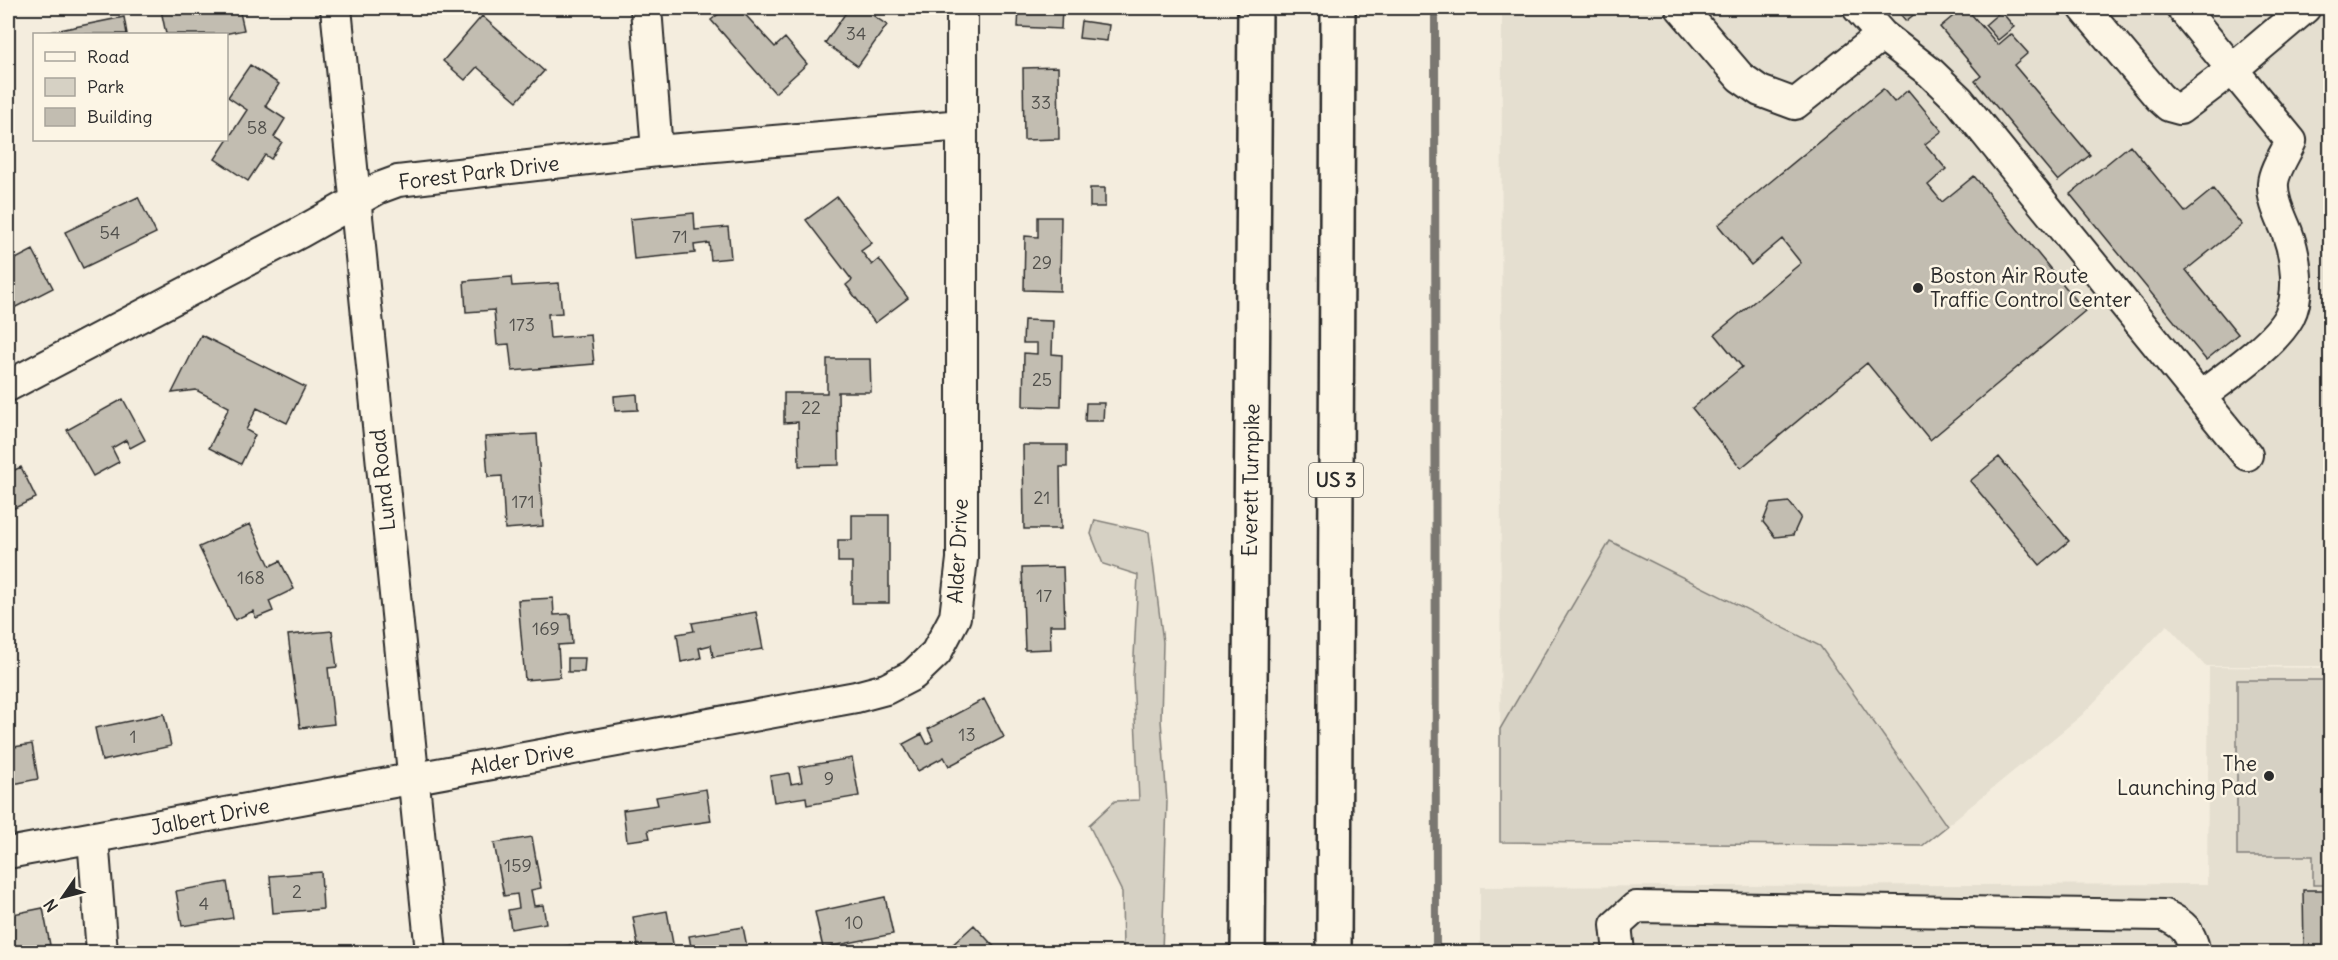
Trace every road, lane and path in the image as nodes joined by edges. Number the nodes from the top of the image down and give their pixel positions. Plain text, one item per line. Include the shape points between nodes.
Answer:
1 (336, 8) edge
2 (646, 8) edge
3 (962, 8) edge
4 (1233, 8) edge
5 (1255, 8) edge
6 (1338, 8) edge
7 (1682, 8) edge
8 (1858, 8) edge
9 (2084, 8) edge
10 (2182, 8) edge
11 (2305, 8) edge
12 (1882, 35) junction
13 (2233, 69) junction
14 (962, 125) junction
15 (657, 151) junction
16 (356, 200) junction
17 (8, 386) edge
18 (2200, 397) junction
19 (2247, 455) dead end
20 (1249, 699) junction
21 (412, 779) junction
22 (93, 838) junction
23 (8, 853) edge
24 (102, 952) edge
25 (431, 952) edge
26 (1248, 952) edge
27 (1334, 952) edge
28 (1613, 952) edge
29 (2195, 952) edge

1 - 16 street, Lund Road
2 - 15 street
3 - 14 street, Alder Drive
4 - 20 highway
5 - 20 highway, Everett Turnpike
6 - 27 highway, US 3
7 - 12 street via 1740,77 1760,91 1795,104
8 - 12 street
9 - 13 street via 2169,106 2180,109
10 - 13 street
11 - 13 street
12 - 18 street via 1953,94
13 - 18 street via 2291,141 2273,182 2295,267 2295,297 2289,317 2277,332
14 - 15 street, Forest Park Drive
14 - 21 street, Alder Drive via 962,559 954,617 936,653 913,675 856,698
15 - 16 street, Forest Park Drive via 398,181
16 - 17 street, Forest Park Drive
16 - 21 street, Lund Road
18 - 19 street
20 - 26 highway, Everett Turnpike
21 - 22 street, Jalbert Drive
21 - 25 street, Lund Road
22 - 23 street, Jalbert Drive
22 - 24 street
28 - 29 street via 1616,925 1636,907 2164,915 2182,923

